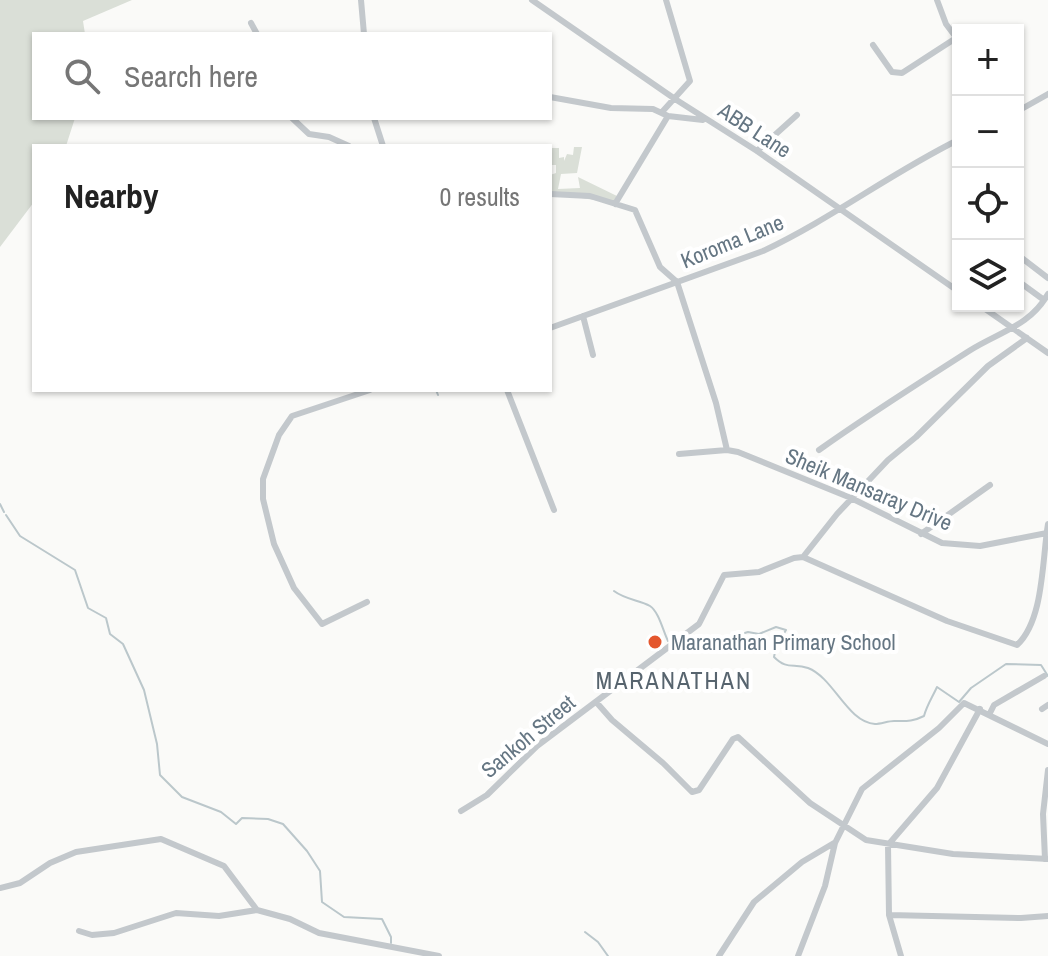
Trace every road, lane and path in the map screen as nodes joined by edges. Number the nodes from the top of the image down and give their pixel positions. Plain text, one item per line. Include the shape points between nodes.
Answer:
1 (361, 0) edge
2 (532, 0) edge
3 (666, 0) edge
4 (937, 0) edge
5 (251, 23) dead end
6 (256, 32) edge
7 (364, 32) edge
8 (952, 32) edge
9 (952, 42) edge
10 (873, 45) dead end
11 (1048, 93) edge
12 (552, 97) edge
13 (675, 99) junction
14 (1024, 107) edge
15 (665, 114) junction
16 (797, 115) dead end
17 (294, 120) edge
18 (375, 120) edge
19 (707, 120) junction
20 (952, 143) edge
21 (345, 144) edge
22 (382, 144) edge
23 (757, 151) junction
24 (552, 194) edge
25 (615, 204) junction
26 (839, 208) junction
27 (1024, 260) edge
28 (1048, 278) edge
29 (677, 282) junction
30 (1024, 284) edge
31 (952, 287) edge
32 (1046, 297) edge
33 (990, 312) edge
34 (583, 316) junction
35 (552, 327) edge
36 (1014, 329) junction
37 (1027, 338) junction
38 (1048, 353) edge
39 (593, 355) dead end
40 (364, 392) edge
41 (508, 392) edge
42 (727, 450) junction
43 (819, 450) dead end
44 (679, 454) dead end
45 (990, 485) dead end
46 (851, 498) junction
47 (554, 510) dead end
48 (1047, 528) edge
49 (921, 534) junction
50 (803, 557) junction
51 (1040, 586) junction
52 (1048, 588) edge
53 (367, 602) dead end
54 (1044, 676) dead end
55 (597, 703) junction
56 (980, 709) junction
57 (990, 713) junction
58 (1048, 744) edge
59 (1048, 770) edge
60 (461, 811) dead end
61 (843, 827) junction
62 (835, 843) junction
63 (888, 845) junction
64 (1047, 859) edge
65 (0, 888) edge
66 (257, 910) junction
67 (889, 915) junction
68 (1048, 916) edge
69 (79, 931) dead end
70 (439, 956) edge
71 (719, 956) edge
72 (798, 956) edge
73 (901, 956) edge

1 - 7 street
2 - 13 street, ABB Lane
3 - 13 street via 690,81
4 - 8 street
5 - 6 street
9 - 10 street via 902,73 892,72
11 - 14 street
12 - 15 street via 611,108 645,107
13 - 15 street
13 - 19 street, ABB Lane
15 - 19 street
15 - 25 street
16 - 23 street
17 - 21 street via 309,134
18 - 22 street
19 - 23 street, ABB Lane
20 - 26 street, Koroma Lane
23 - 26 street, ABB Lane
24 - 25 street via 590,196
25 - 29 street via 635,210 660,267
26 - 29 street, Koroma Lane via 763,251
26 - 31 street, ABB Lane
27 - 28 street
29 - 34 street, Koroma Lane
29 - 42 street
30 - 32 street
32 - 36 street
33 - 36 street
34 - 35 street, Koroma Lane
34 - 39 street
36 - 37 street
36 - 43 street via 974,347
37 - 38 street
37 - 46 street via 988,366
40 - 53 street via 292,416 263,479 263,499 274,544 294,588 322,624
41 - 47 street
42 - 44 street, Sheik Mansaray Drive
42 - 46 street, Sheik Mansaray Drive
45 - 49 street
46 - 49 street, Sheik Mansaray Drive
46 - 50 street
48 - 49 street, Sheik Mansaray Drive via 980,546 942,543
48 - 51 street
50 - 51 street via 947,621 1018,645 1032,623
50 - 55 street, Sankoh Street via 759,572 724,575 699,624
51 - 52 street
54 - 57 street via 994,705
55 - 60 street, Sankoh Street
55 - 61 street via 692,792 740,737
56 - 57 street
56 - 61 street via 964,703 862,789
56 - 63 street via 937,788
57 - 58 street
59 - 64 street via 1042,827
61 - 62 street
61 - 63 street
62 - 71 street via 802,862 754,902
62 - 72 street
63 - 64 street
63 - 67 street
65 - 66 street via 20,883 76,852 161,839 224,866
66 - 69 street via 210,917 176,913 114,933
66 - 70 street via 319,933
67 - 68 street
67 - 73 street

